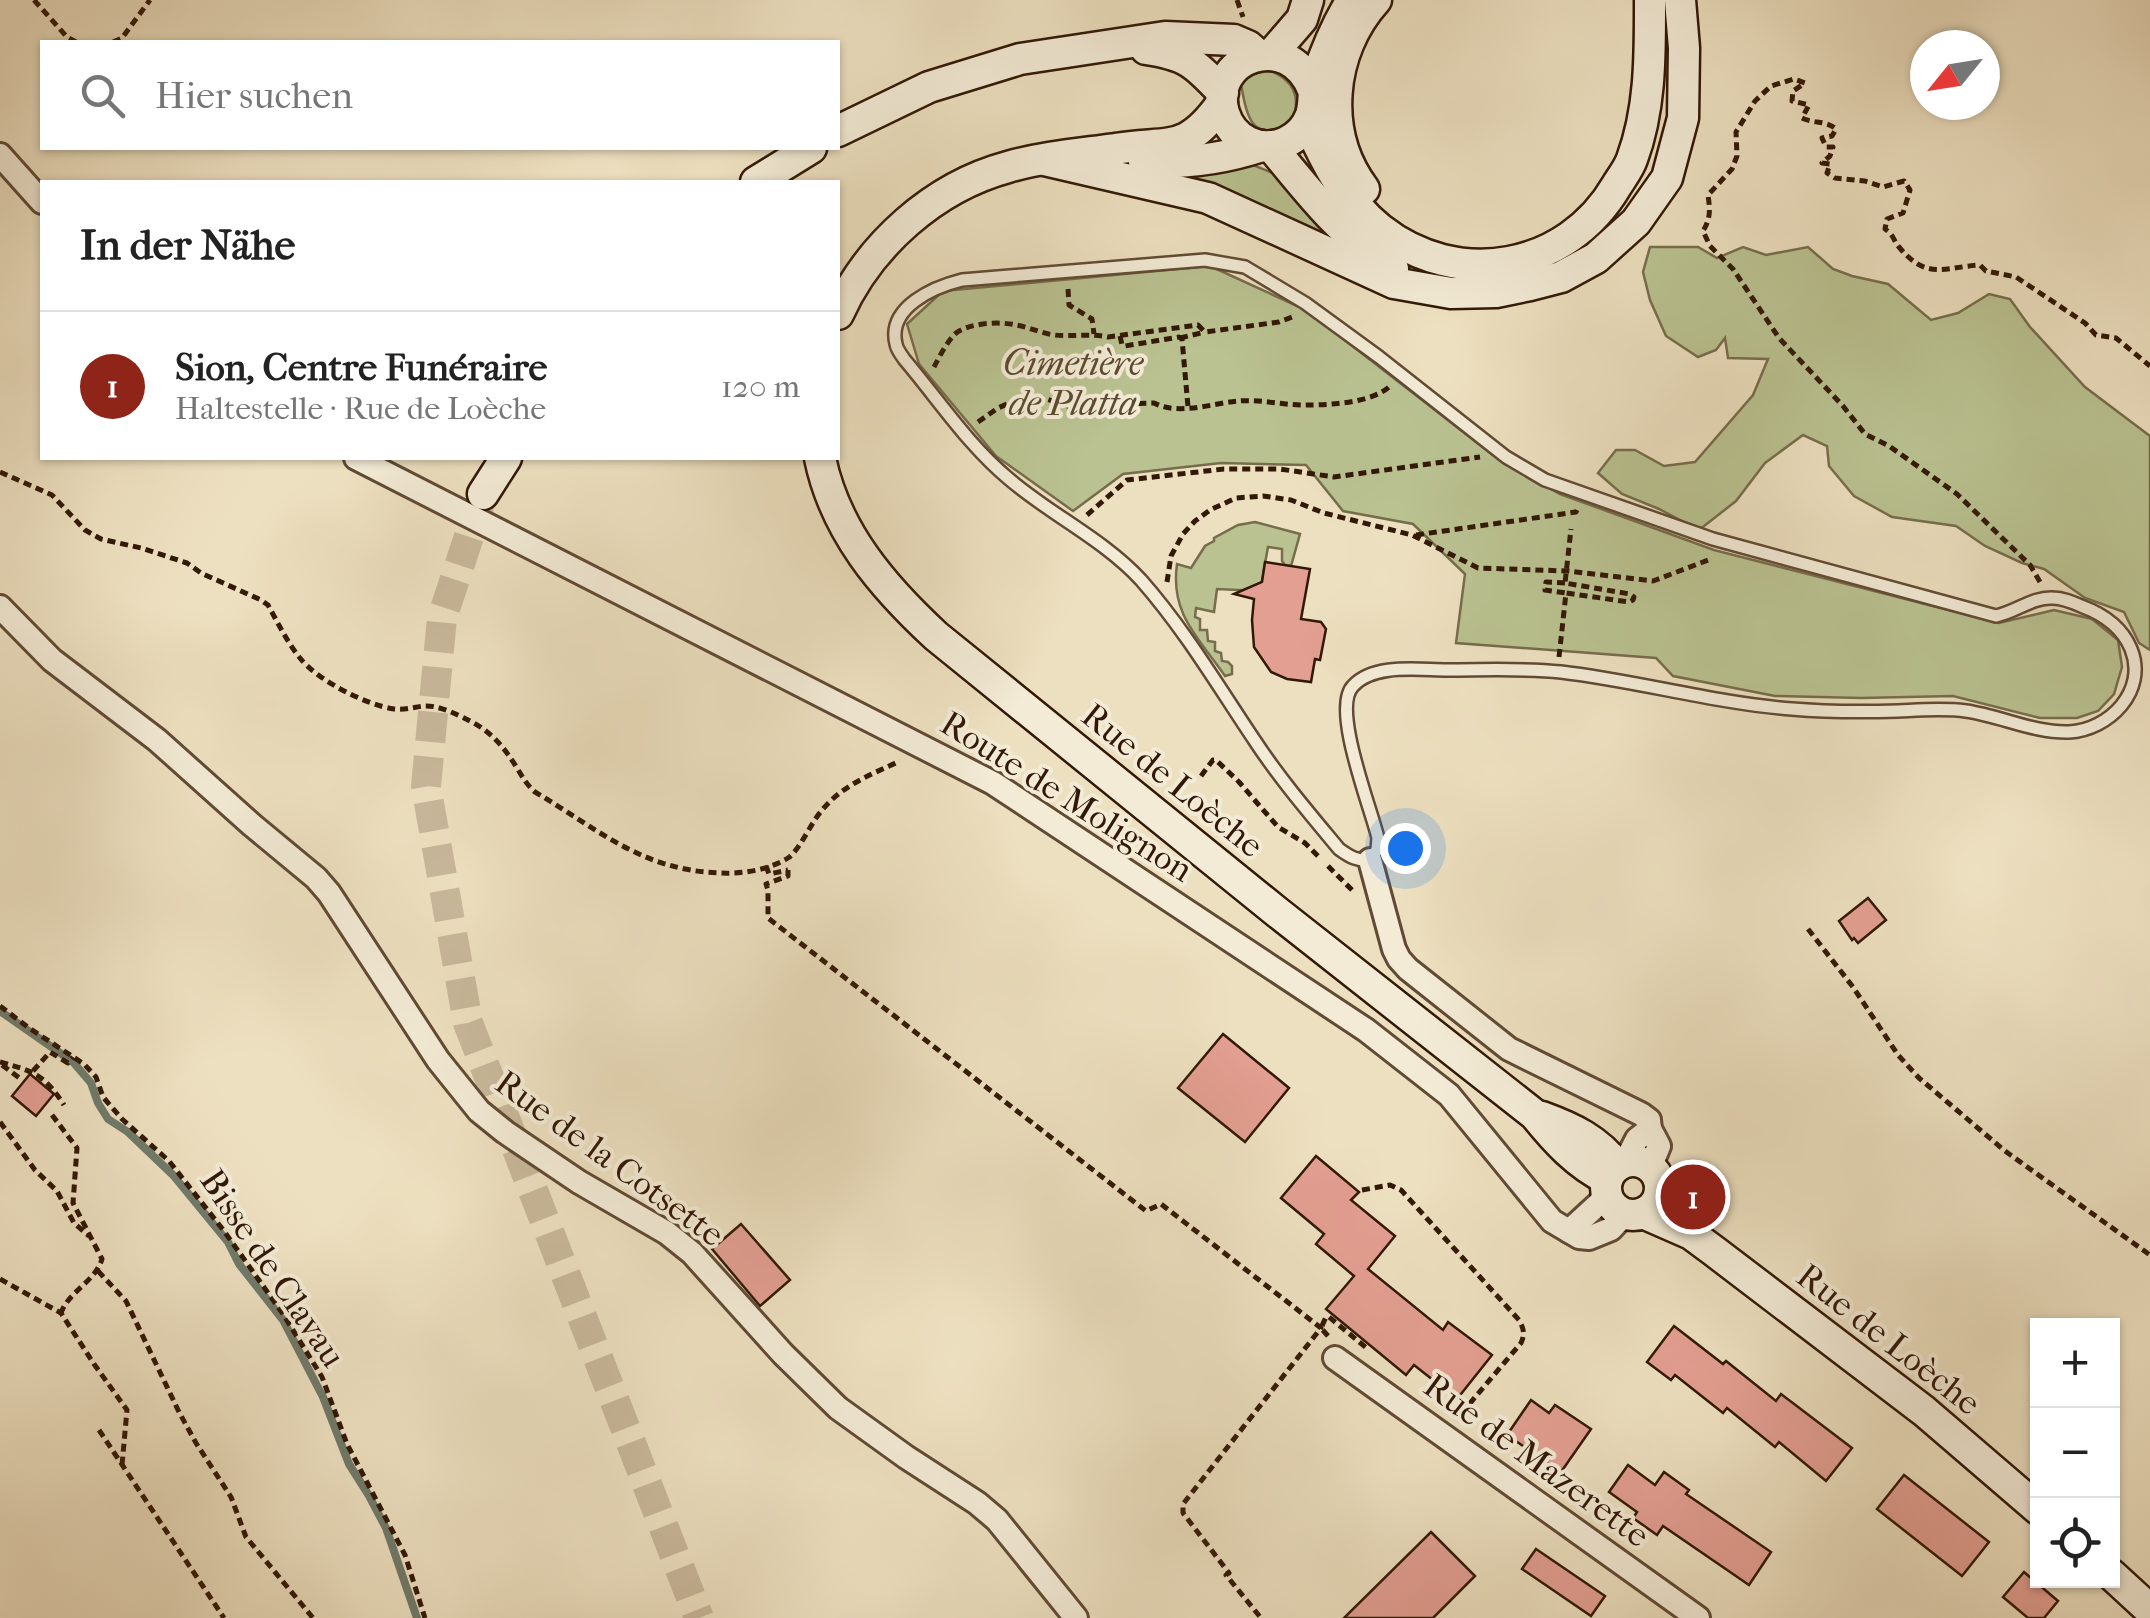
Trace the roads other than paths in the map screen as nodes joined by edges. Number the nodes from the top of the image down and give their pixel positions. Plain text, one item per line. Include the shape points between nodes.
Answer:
1 (1308, 0) edge
2 (1352, 0) edge
3 (1376, 0) edge
4 (1650, 0) edge
5 (1680, 0) edge
6 (1115, 44) junction
7 (1264, 55) junction
8 (1312, 90) junction
9 (1222, 98) junction
10 (1308, 122) junction
11 (840, 130) edge
12 (1267, 146) junction
13 (808, 150) edge
14 (1098, 152) junction
15 (0, 155) edge
16 (1044, 160) junction
17 (759, 180) edge
18 (40, 200) edge
19 (1472, 264) junction
20 (1425, 290) junction
21 (840, 310) edge
22 (360, 460) edge
23 (505, 460) edge
24 (821, 460) edge
25 (483, 494) tunnel mouth
26 (0, 608) edge
27 (1370, 860) junction
28 (1629, 1186) junction
29 (1334, 1358) road end
30 (2030, 1501) edge
31 (2120, 1582) edge
32 (2150, 1610) edge
33 (1076, 1618) edge
34 (1698, 1618) edge

1 - 7 street via 1302,18
2 - 8 street
3 - 19 street via 1348,40 1338,70 1338,127 1349,164 1389,217
4 - 19 street via 1646,108 1632,161 1604,207 1574,235 1542,252 1517,262
5 - 20 street via 1683,118 1667,178 1636,222 1596,258 1561,276 1496,292
6 - 7 street via 1212,38
6 - 9 street via 1190,61
6 - 11 street via 1020,59 947,81
7 - 8 street via 1297,66
7 - 9 street via 1234,69
8 - 10 street
9 - 12 street via 1237,134
9 - 14 street via 1208,124 1192,136
10 - 12 street via 1290,140
10 - 19 street via 1329,167 1367,218 1420,253
12 - 14 street via 1198,162 1120,160
12 - 20 street via 1347,235
13 - 17 street
14 - 16 street
15 - 18 street
16 - 20 street via 1208,198 1394,283
16 - 21 street via 976,177 921,210 877,253
22 - 28 street, Route de Molignon via 993,783 1366,1030 1449,1095 1552,1222 1569,1231
23 - 25 street
24 - 28 street, Rue de Loèche via 854,544 936,636 1535,1114 1589,1170
26 - 33 street, Rue de la Cotsette via 67,673 140,726 316,878 448,1075 480,1111 692,1252 838,1408 997,1520
27 - 27 lane via 1339,849 1271,765 1196,650 1121,560 1011,481 962,432 896,344 896,327 913,302 962,280 1205,260 1245,267 1305,303 1523,468 1556,484 1702,536 1996,616 2036,599 2062,598 2114,624 2131,649 2134,674 2122,706 2096,727 2065,732 1961,710 1788,709 1560,672 1379,672 1351,687 1345,710 1378,838
27 - 28 street via 1394,949 1408,969 1510,1049 1649,1120 1659,1146
28 - 30 street, Rue de Loèche via 1924,1411
29 - 34 street, Rue de Mazerette
31 - 32 street

